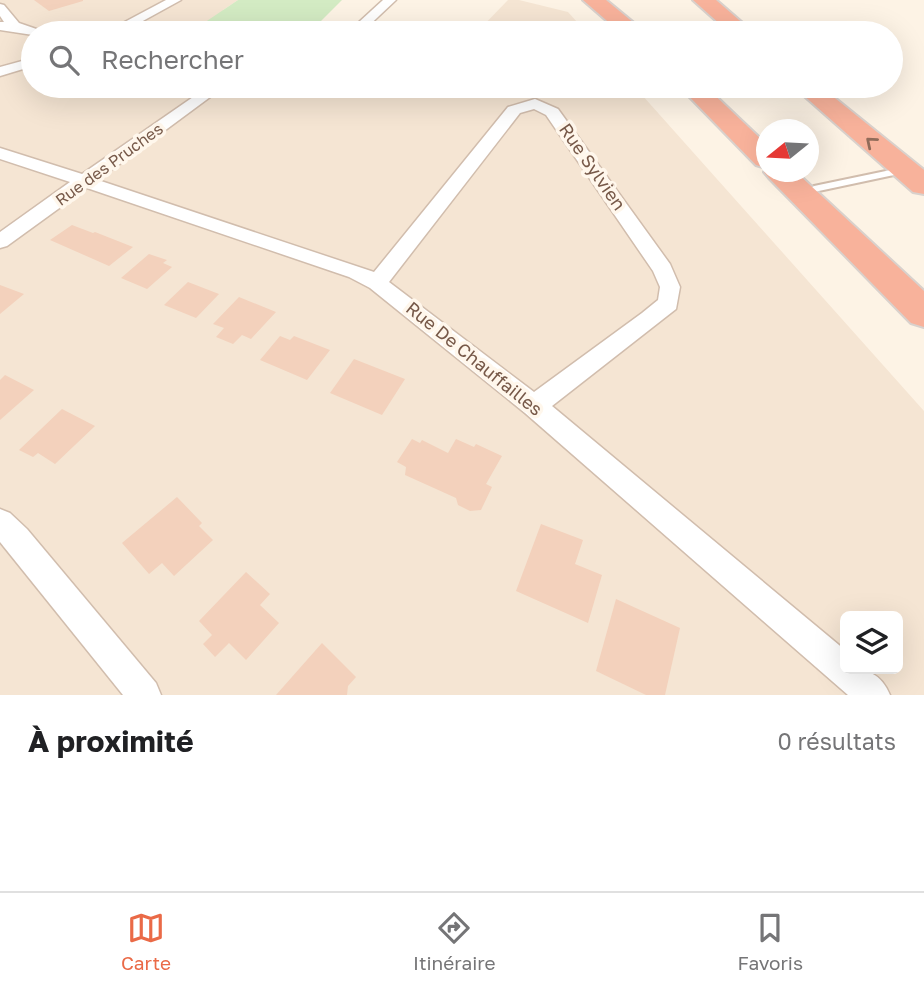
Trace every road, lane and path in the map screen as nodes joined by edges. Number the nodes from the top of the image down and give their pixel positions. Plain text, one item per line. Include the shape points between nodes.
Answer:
1 (175, 0) edge
2 (390, 0) edge
3 (593, 0) edge
4 (628, 0) edge
5 (708, 4) edge
6 (0, 8) edge
7 (134, 21) edge
8 (366, 21) edge
9 (630, 21) edge
10 (640, 21) edge
11 (729, 21) edge
12 (7, 26) edge
13 (21, 66) edge
14 (0, 72) edge
15 (201, 98) edge
16 (703, 98) edge
17 (725, 98) edge
18 (820, 98) edge
19 (756, 131) edge
20 (756, 149) edge
21 (0, 153) edge
22 (915, 177) edge
23 (87, 180) junction
24 (819, 180) edge
25 (789, 182) edge
26 (807, 182) edge
27 (0, 242) edge
28 (377, 283) junction
29 (924, 298) edge
30 (924, 313) edge
31 (534, 406) junction
32 (0, 522) edge
33 (144, 695) edge
34 (873, 695) edge

1 - 7 street
2 - 8 street
3 - 9 highway
4 - 10 highway
5 - 11 highway
6 - 12 street
13 - 14 street
15 - 23 street, Rue des Pruches
16 - 20 highway
17 - 19 highway
22 -> 18 highway
21 - 23 street, Rue De Chauffailles
22 - 24 lane
23 - 27 street, Rue des Pruches
23 - 28 street, Rue De Chauffailles
25 - 30 highway
26 - 29 highway
28 - 31 street, Rue De Chauffailles
28 - 31 street, Rue Sylvien via 514,110 535,104 552,112 663,269 670,287 668,303 650,319
31 - 34 street, Rue De Chauffailles
32 - 33 street

